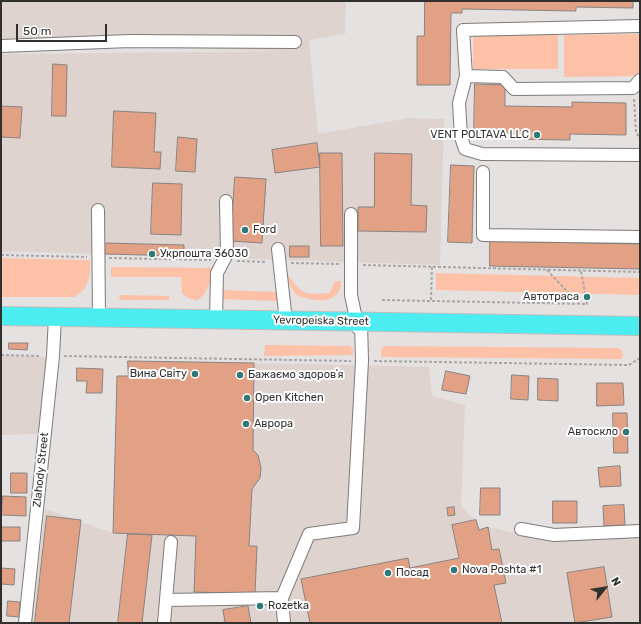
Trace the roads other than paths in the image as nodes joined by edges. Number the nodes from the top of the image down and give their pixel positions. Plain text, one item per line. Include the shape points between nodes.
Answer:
1 (640, 26) edge
2 (295, 42) dead end
3 (1, 46) edge
4 (466, 76) junction
5 (636, 84) edge
6 (640, 155) edge
7 (483, 172) dead end
8 (226, 201) dead end
9 (98, 210) dead end
10 (352, 214) dead end
11 (640, 237) edge
12 (278, 249) dead end
13 (1, 316) edge
14 (55, 317) junction
15 (99, 318) junction
16 (216, 320) junction
17 (286, 321) junction
18 (359, 322) junction
19 (640, 326) edge
20 (521, 529) dead end
21 (640, 531) edge
22 (171, 542) dead end
23 (282, 598) junction
24 (166, 600) junction
25 (25, 623) edge
26 (164, 623) edge
27 (284, 623) edge

1 - 4 street via 464,30
2 - 3 street via 130,41
4 - 5 street via 503,77 514,89
4 - 6 street via 459,103 460,137 465,150 482,154
7 - 11 street via 483,235
8 - 16 street via 227,254 217,273
9 - 15 street
10 - 18 street via 351,295
12 - 17 street
13 - 14 highway, Yevropeiska Street
14 - 15 highway, Yevropeiska Street
14 - 25 street, Zlahody Street
15 - 16 highway, Yevropeiska Street
16 - 17 highway, Yevropeiska Street
17 - 18 highway, Yevropeiska Street
18 - 19 highway, Yevropeiska Street
18 - 23 street via 360,393 353,528 309,534
20 - 21 street via 554,535
22 - 24 street
23 - 24 street
23 - 27 street
24 - 26 street

